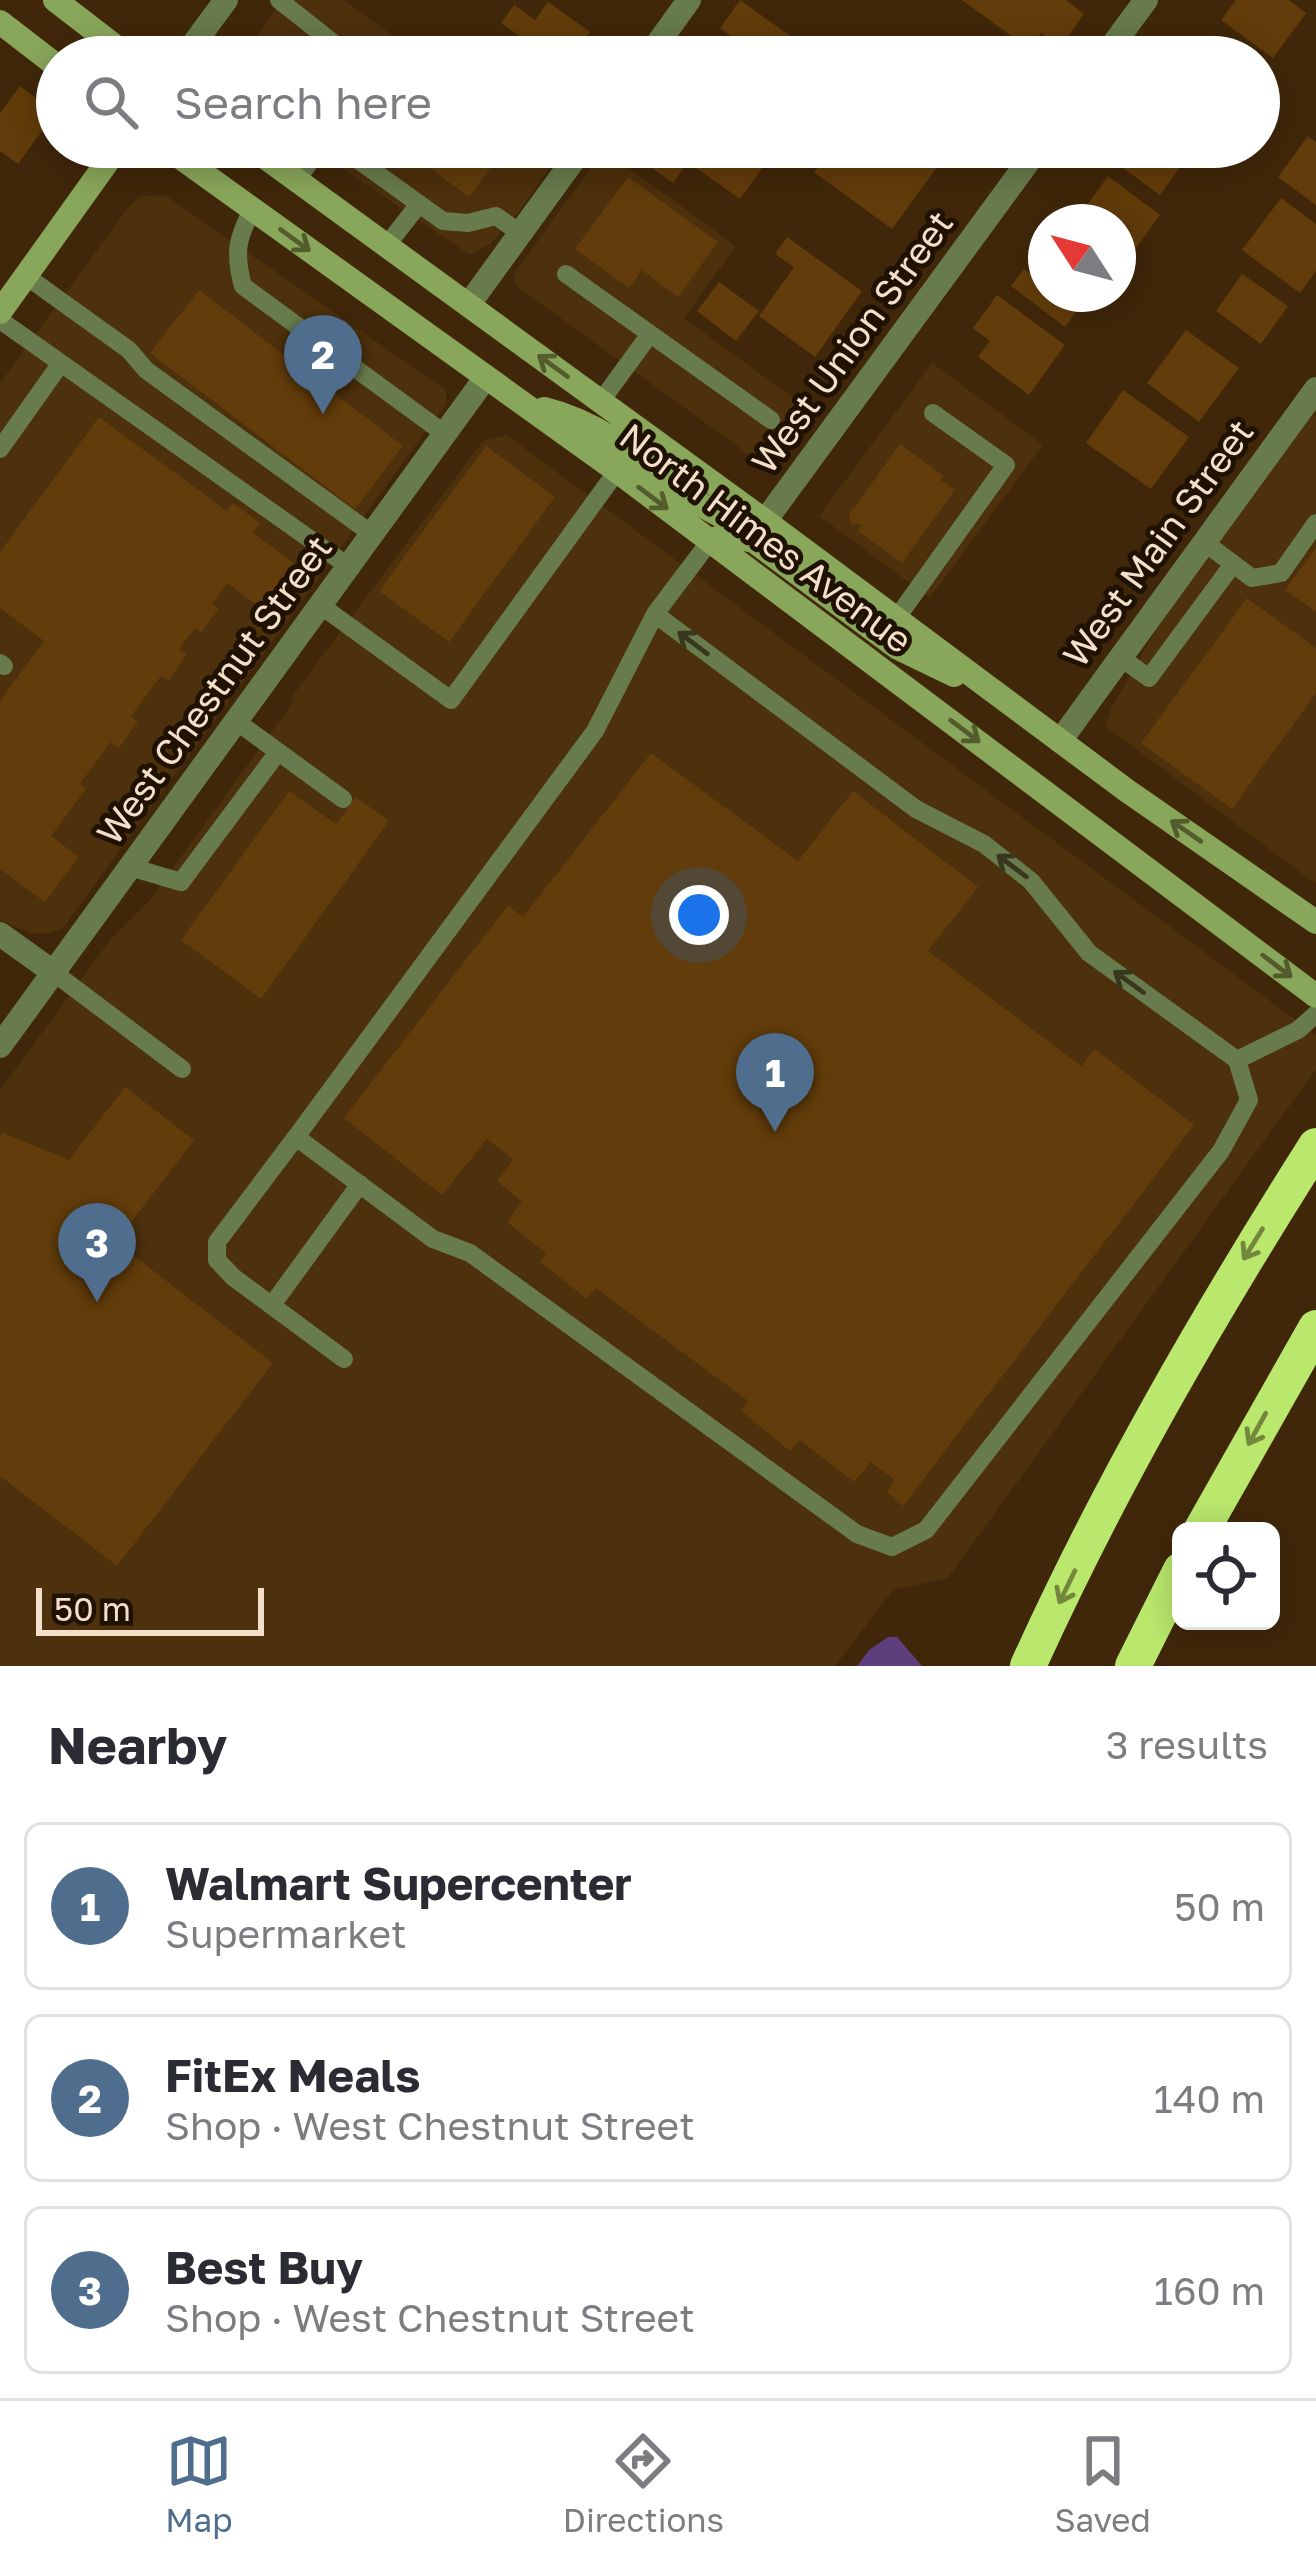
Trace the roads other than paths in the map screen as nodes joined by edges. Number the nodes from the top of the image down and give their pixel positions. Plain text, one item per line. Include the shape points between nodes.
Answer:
1 (55, 0) edge
2 (226, 0) edge
3 (279, 0) edge
4 (689, 0) edge
5 (1146, 0) edge
6 (0, 22) edge
7 (102, 36) edge
8 (199, 36) edge
9 (324, 36) edge
10 (663, 36) edge
11 (1119, 36) edge
12 (36, 50) edge
13 (103, 168) edge
14 (195, 168) edge
15 (280, 168) edge
16 (305, 168) edge
17 (370, 168) edge
18 (568, 168) edge
19 (1024, 168) edge
20 (297, 180) junction
21 (419, 203) junction
22 (253, 209) junction
23 (520, 233) junction
24 (387, 245) junction
25 (566, 274) dead end
26 (26, 275) junction
27 (469, 304) junction
28 (0, 316) edge
29 (650, 334) junction
30 (61, 363) junction
31 (486, 377) junction
32 (601, 401) junction
33 (1312, 404) edge
34 (524, 405) junction
35 (933, 412) dead end
36 (771, 420) dead end
37 (445, 434) junction
38 (0, 449) edge
39 (617, 471) junction
40 (765, 521) junction
41 (1316, 523) edge
42 (372, 534) junction
43 (710, 541) junction
44 (1204, 542) junction
45 (1233, 564) junction
46 (348, 566) junction
47 (320, 605) junction
48 (655, 614) junction
49 (896, 619) junction
50 (1120, 657) junction
51 (985, 685) junction
52 (236, 721) junction
53 (1060, 742) junction
54 (278, 752) junction
55 (343, 799) dead end
56 (130, 867) junction
57 (1316, 922) edge
58 (0, 934) edge
59 (53, 972) junction
60 (1316, 996) edge
61 (1316, 1015) edge
62 (0, 1046) edge
63 (1238, 1060) junction
64 (182, 1069) dead end
65 (296, 1137) junction
66 (1316, 1146) edge
67 (360, 1184) junction
68 (272, 1305) junction
69 (1316, 1328) edge
70 (344, 1359) dead end
71 (1206, 1522) edge
72 (1172, 1588) edge
73 (1028, 1666) edge
74 (1133, 1666) edge

1 - 7 street
2 - 8 street
3 - 9 lane
4 - 10 street
5 - 11 street
6 - 12 street
13 - 26 street
14 - 22 street, North Himes Avenue
15 - 20 street, North Himes Avenue
16 - 20 lane
17 - 21 lane
18 - 23 street
19 - 40 street, West Union Street
20 - 24 street, North Himes Avenue
21 - 23 lane via 443,221 496,216
21 - 24 lane
22 -> 31 street, North Himes Avenue
22 - 37 lane via 240,232 243,286
23 - 27 street
24 - 27 street, North Himes Avenue
25 - 29 lane
26 - 28 street
26 - 42 lane
32 -> 27 street, North Himes Avenue
28 - 30 lane
29 - 32 lane
29 - 36 lane
30 - 38 lane
30 - 46 lane
31 - 34 street, North Himes Avenue
31 - 37 street, West Chestnut Street
32 - 40 street, North Himes Avenue
33 - 44 street, West Main Street
34 - 39 street, North Himes Avenue
34 - 40 street via 610,437 735,522
35 - 49 lane via 1006,465
37 - 42 street, West Chestnut Street
39 -> 43 street, North Himes Avenue
39 - 47 lane via 452,700
40 - 49 street, North Himes Avenue
41 - 45 lane via 1281,573 1252,578
42 - 46 street, West Chestnut Street
43 - 48 lane
43 - 51 street via 754,541 898,648
43 -> 60 street, North Himes Avenue
44 - 45 lane
44 - 50 street, West Main Street
45 - 50 lane via 1149,678
46 - 47 street, West Chestnut Street
47 - 52 street, West Chestnut Street
63 -> 48 lane via 1089,953 1016,868 916,809
48 - 65 lane via 595,731
49 - 51 street, North Himes Avenue
50 - 53 street, West Main Street
51 - 53 street, North Himes Avenue
52 - 54 lane
52 - 56 street, West Chestnut Street
57 -> 53 street, North Himes Avenue
54 - 55 lane
54 - 56 lane via 181,882
56 - 59 street, West Chestnut Street
58 - 59 street
59 - 62 street, West Chestnut Street
59 - 64 lane
61 - 63 lane
63 - 67 lane via 1249,1100 1221,1151 926,1530 892,1547 857,1534 470,1253 433,1239
65 - 67 lane
65 - 68 lane via 217,1242 217,1260
66 -> 73 highway via 1178,1373
67 - 68 lane
68 - 70 lane
69 -> 71 highway
72 - 74 highway

